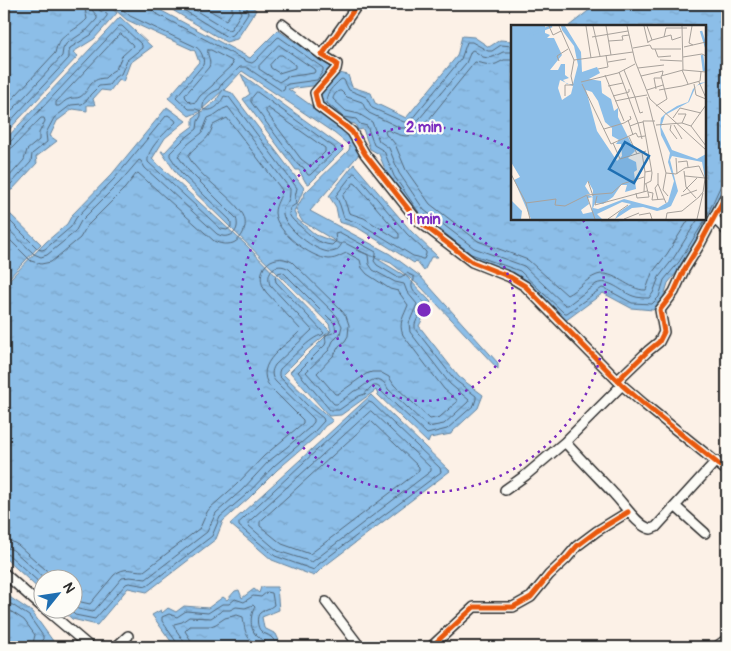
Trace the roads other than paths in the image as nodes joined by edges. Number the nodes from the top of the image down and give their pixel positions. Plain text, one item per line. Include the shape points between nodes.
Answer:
1 (358, 4) edge
2 (282, 24) dead end
3 (322, 54) junction
4 (727, 193) edge
5 (714, 218) junction
6 (727, 231) edge
7 (620, 383) junction
8 (565, 442) junction
9 (716, 461) junction
10 (727, 470) edge
11 (505, 490) dead end
12 (676, 506) junction
13 (628, 512) junction
14 (705, 532) dead end
15 (4, 573) edge
16 (32, 598) edge
17 (326, 602) dead end
18 (56, 618) edge
19 (128, 636) dead end
20 (727, 639) edge
21 (90, 647) edge
22 (116, 647) edge
23 (360, 647) edge
24 (431, 647) edge
25 (716, 647) edge

1 - 3 street
2 - 3 street
3 - 7 street via 337,64 315,93 318,106 352,132 417,220 472,262 524,286
4 - 5 street
5 - 6 street
5 - 7 street via 674,292 660,310 664,332 659,342
7 - 8 street
7 - 9 street
8 - 11 street
8 - 13 street
9 - 10 street
9 - 12 street
12 - 13 street via 652,530
12 - 14 street
13 - 24 street via 577,546 531,597 513,607 474,607
15 - 16 street
17 - 23 street
18 - 21 street
19 - 22 street
20 - 25 street

